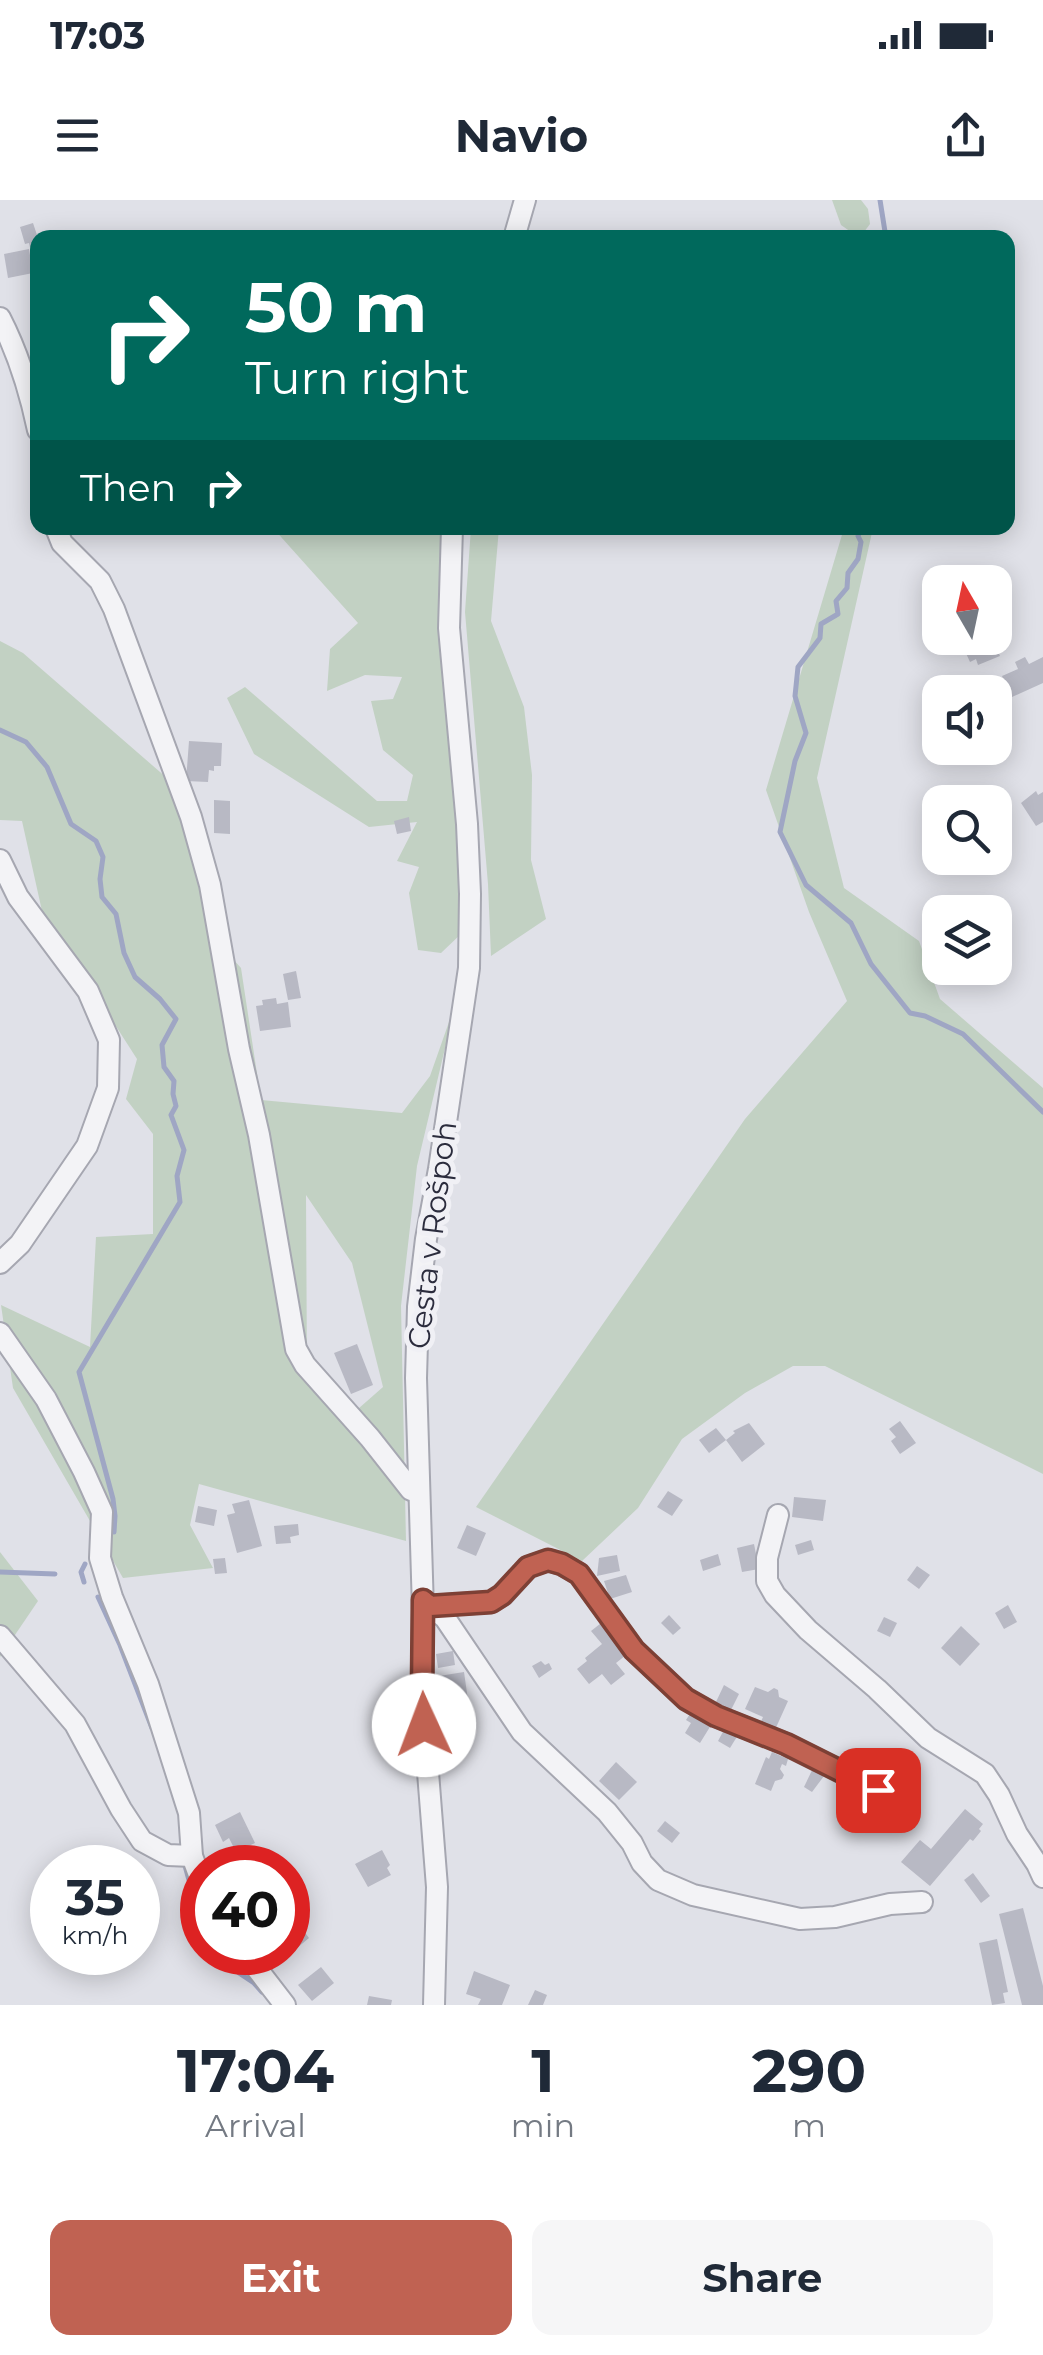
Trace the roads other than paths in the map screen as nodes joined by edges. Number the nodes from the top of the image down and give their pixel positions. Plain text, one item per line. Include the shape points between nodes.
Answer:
1 (524, 200) edge
2 (516, 230) edge
3 (0, 318) edge
4 (30, 398) edge
5 (59, 535) edge
6 (452, 535) edge
7 (0, 860) edge
8 (0, 1263) edge
9 (0, 1333) edge
10 (418, 1492) junction
11 (778, 1514) dead end
12 (426, 1603) junction
13 (0, 1636) edge
14 (893, 1797) dead end
15 (191, 1845) edge
16 (180, 1856) edge
17 (1043, 1877) edge
18 (922, 1902) dead end
19 (262, 1975) edge
20 (285, 2005) edge
21 (434, 2005) edge

1 - 2 street
3 - 4 street
5 - 10 street via 100,581 114,609 191,816 210,884 296,1349
6 - 10 street, Cesta v Rošpoh via 449,628 467,824 469,968 418,1308
7 - 8 street via 18,897 88,991 109,1040 108,1088 87,1146
9 - 15 street via 46,1400 102,1512 100,1558 190,1813
10 - 12 street, Cesta v Rošpoh
11 - 17 street via 767,1558 775,1595 928,1738 985,1774
12 - 14 street via 491,1602 528,1567 548,1560 562,1564 579,1574 634,1650 686,1699
12 - 18 street via 445,1618 522,1732 607,1812 658,1880 800,1919
12 - 21 street, Cesta v Rošpoh via 422,1696 437,1886
13 - 16 street via 75,1724 142,1840
19 - 20 street

